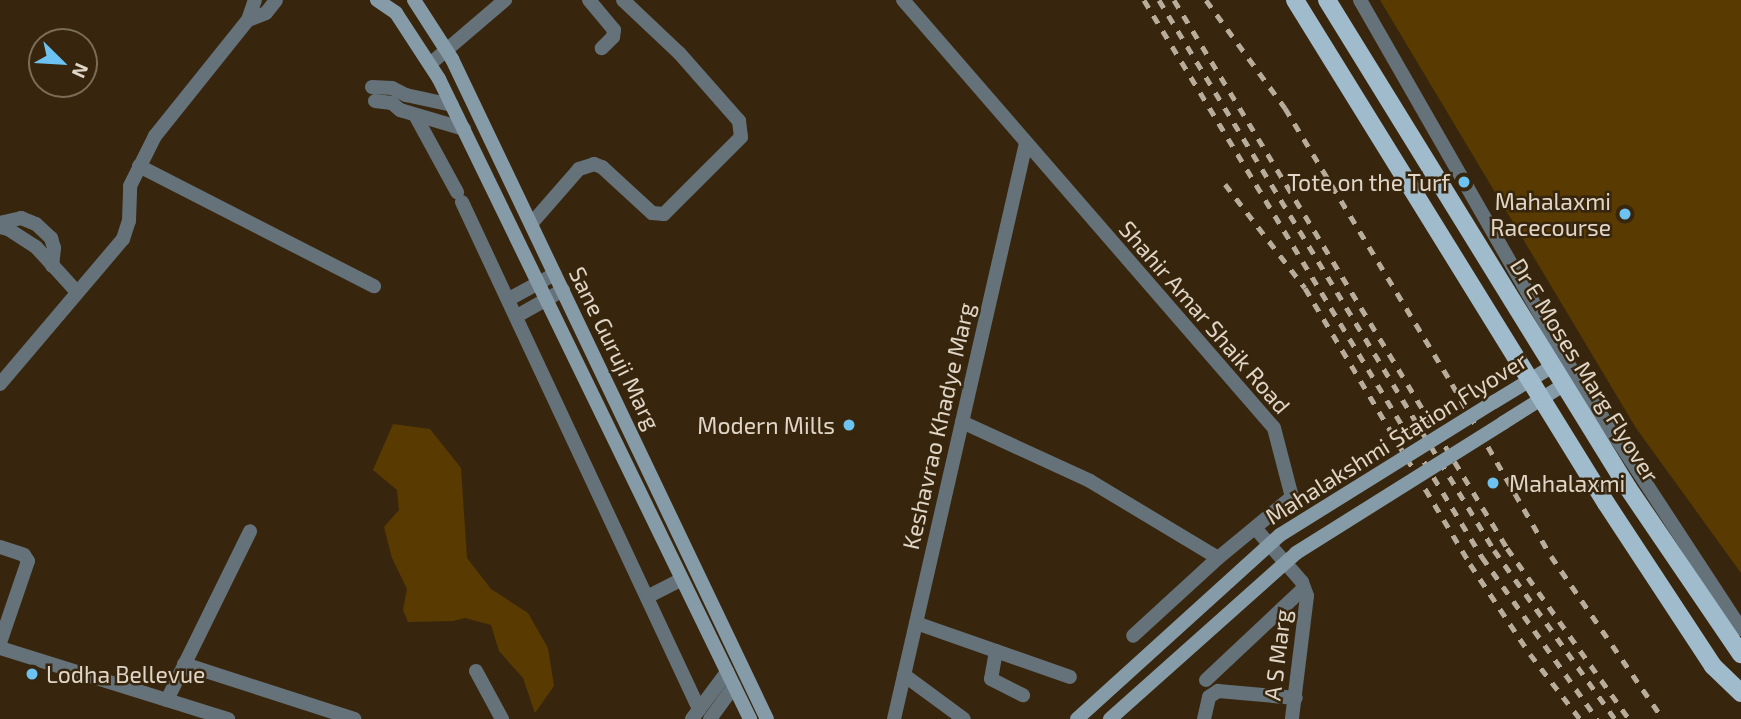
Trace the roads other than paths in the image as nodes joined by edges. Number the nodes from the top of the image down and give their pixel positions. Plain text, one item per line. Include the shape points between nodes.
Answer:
1 (255, 0) edge
2 (276, 0) edge
3 (377, 0) edge
4 (413, 0) edge
5 (505, 0) edge
6 (589, 0) edge
7 (623, 0) edge
8 (903, 0) edge
9 (1295, 0) edge
10 (1327, 0) edge
11 (1360, 0) edge
12 (396, 13) junction
13 (248, 20) junction
14 (602, 48) dead end
15 (448, 50) junction
16 (430, 64) junction
17 (452, 105) junction
18 (415, 115) junction
19 (464, 129) junction
20 (1026, 143) junction
21 (139, 166) junction
22 (531, 224) junction
23 (0, 225) edge
24 (555, 274) junction
25 (538, 283) junction
26 (374, 286) dead end
27 (563, 290) junction
28 (77, 292) junction
29 (509, 299) junction
30 (546, 299) junction
31 (517, 316) junction
32 (1553, 366) junction
33 (1530, 380) junction
34 (0, 384) edge
35 (1565, 384) junction
36 (608, 385) junction
37 (591, 392) junction
38 (1542, 398) junction
39 (962, 422) junction
40 (656, 486) junction
41 (641, 494) junction
42 (1256, 529) junction
43 (250, 531) dead end
44 (0, 547) edge
45 (1218, 558) junction
46 (691, 560) junction
47 (679, 573) junction
48 (1304, 588) junction
49 (647, 597) junction
50 (5, 615) edge
51 (916, 623) junction
52 (1741, 629) edge
53 (1133, 636) dead end
54 (0, 645) edge
55 (996, 651) junction
56 (1741, 654) edge
57 (184, 664) junction
58 (476, 671) dead end
59 (727, 672) junction
60 (904, 676) junction
61 (1070, 677) dead end
62 (1206, 680) dead end
63 (734, 686) junction
64 (1741, 693) edge
65 (1023, 695) dead end
66 (1296, 698) junction
67 (167, 700) junction
68 (700, 716) edge
69 (228, 719) edge
70 (354, 719) edge
71 (502, 719) edge
72 (750, 719) edge
73 (767, 719) edge
74 (894, 719) edge
75 (964, 719) edge
76 (1077, 719) edge
77 (1110, 719) edge
78 (1204, 719) edge
79 (1292, 719) edge

1 - 13 street
2 - 13 street via 266,13
3 - 12 main road
4 - 12 street
4 - 15 main road, Sane Guruji Marg
5 - 15 street
6 - 14 street via 614,30
7 - 22 street via 679,53 739,121 741,137 664,214 652,213 594,164 579,169
8 - 20 street
9 - 33 main road
10 - 32 main road, Dr E Moses Marg Flyover
11 - 52 street via 1571,369
12 - 16 main road, Sane Guruji Marg
13 - 21 street via 155,136
15 - 16 street
15 - 22 main road, Sane Guruji Marg
16 - 17 main road, Sane Guruji Marg
17 - 18 street via 392,88 374,94
17 - 19 main road, Sane Guruji Marg
18 - 19 street
18 - 29 street
19 - 25 main road, Sane Guruji Marg
20 - 39 street, Keshavrao Khadye Marg
20 - 42 street, Shahir Amar Shaik Road via 1275,428 1292,497
21 - 26 street
21 - 28 street via 130,186 129,221 123,239
22 - 24 main road, Sane Guruji Marg
23 - 28 street via 36,247
24 - 25 street
24 - 27 main road, Sane Guruji Marg
25 - 29 street
25 - 30 main road, Sane Guruji Marg
27 - 30 street
27 - 36 main road, Sane Guruji Marg
28 - 34 street
29 - 31 street
30 - 31 street
30 - 37 main road, Sane Guruji Marg
31 - 49 street
32 - 33 main road, Mahalakshmi Station Flyover
32 - 35 main road, Dr E Moses Marg Flyover
33 - 38 main road
33 - 76 main road, Mahalakshmi Station Flyover, bridge via 1280,535
35 - 38 main road, Mahalakshmi Station Flyover
35 - 56 main road, Dr E Moses Marg Flyover
36 - 37 main road
36 - 40 main road, Sane Guruji Marg
37 - 41 main road, Sane Guruji Marg
38 - 64 main road via 1713,666
38 - 77 main road, Mahalakshmi Station Flyover, bridge via 1296,553
39 - 45 street via 1090,481
39 - 51 street, Keshavrao Khadye Marg
40 - 41 main road
40 - 46 main road, Sane Guruji Marg
41 - 47 main road, Sane Guruji Marg
42 - 45 street
42 - 48 street, A S Marg
43 - 57 street
44 - 50 street via 24,555 28,561
45 - 53 street
46 - 47 main road
46 - 73 main road, Sane Guruji Marg
47 - 49 street
47 - 59 main road, Sane Guruji Marg
48 - 62 street
48 - 66 street, A S Marg via 1307,596
49 - 68 street
50 - 54 street
51 - 55 street
51 - 60 street, Keshavrao Khadye Marg
54 - 67 street
55 - 61 street
55 - 65 street via 991,678
57 - 67 street
57 - 70 street
58 - 71 street
59 - 63 main road, Sane Guruji Marg
59 - 68 street
60 - 74 street, Keshavrao Khadye Marg
60 - 75 street
63 - 68 street
63 - 72 main road, Sane Guruji Marg
66 - 78 street via 1217,691 1209,697
66 - 79 street, A S Marg
67 - 69 street

